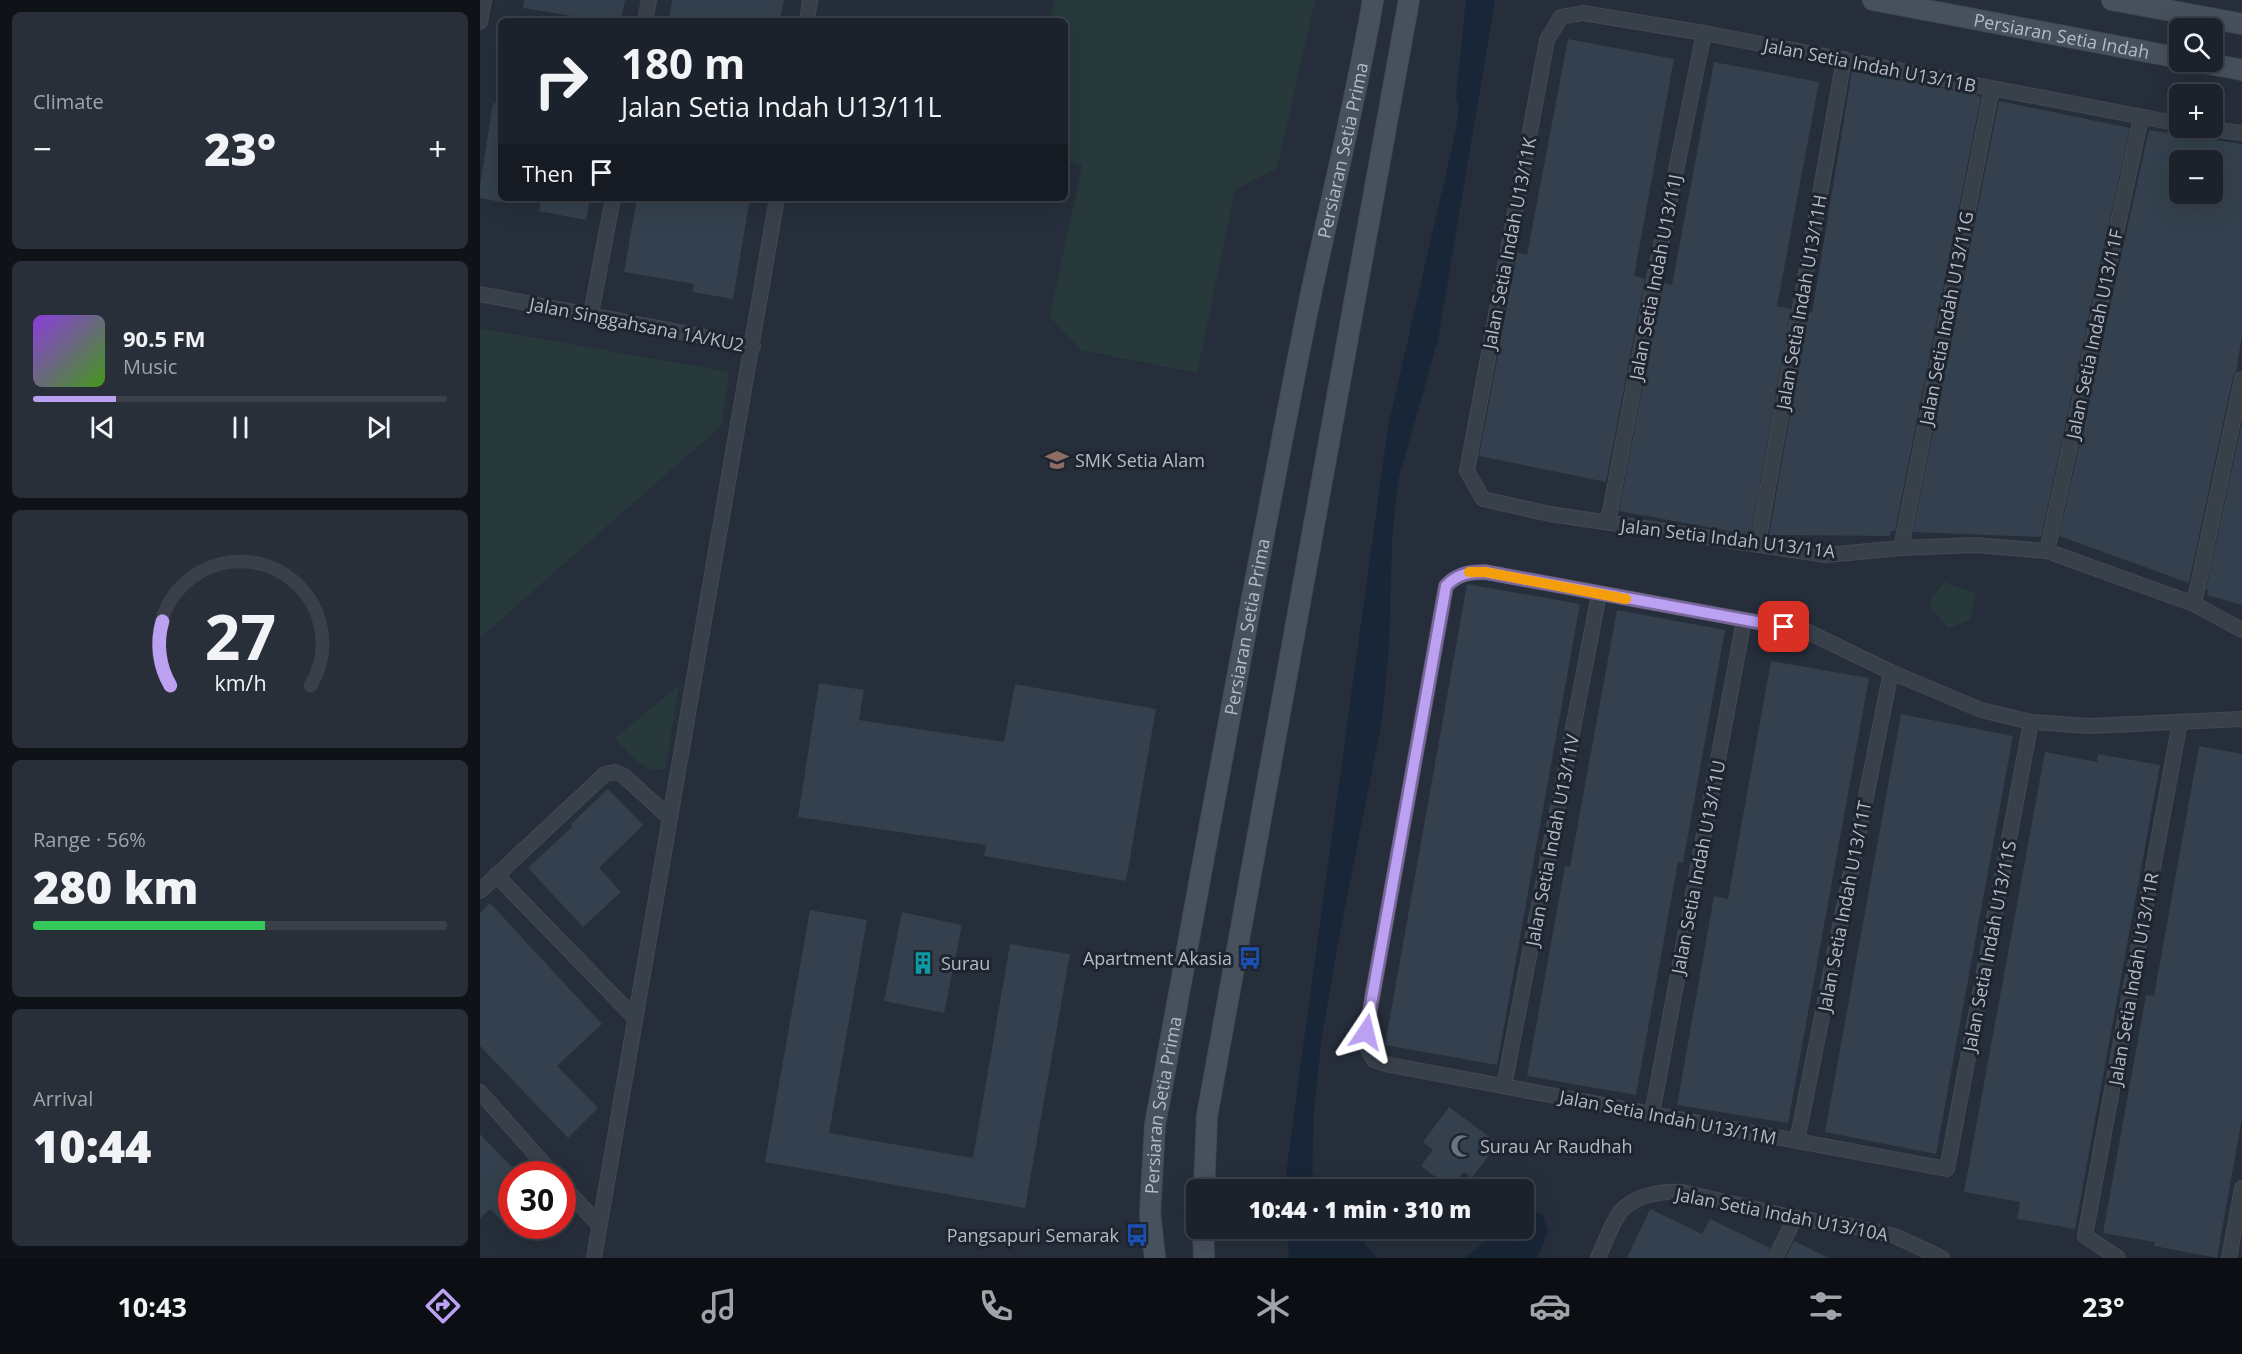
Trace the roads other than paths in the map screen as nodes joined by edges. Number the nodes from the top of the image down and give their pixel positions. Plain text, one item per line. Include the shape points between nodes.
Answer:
1 (484, 0) edge
2 (649, 0) edge
3 (810, 0) edge
4 (1365, 0) edge
5 (1373, 0) edge
6 (1409, 0) edge
7 (1873, 0) edge
8 (2112, 0) edge
9 (1561, 17) joint
10 (646, 18) edge
11 (807, 18) edge
12 (480, 22) edge
13 (2242, 24) edge
14 (1704, 33) junction
15 (1366, 43) junction
16 (2169, 56) edge
17 (1845, 59) junction
18 (2223, 66) edge
19 (2242, 70) edge
20 (1992, 88) junction
21 (2141, 118) junction
22 (2169, 122) edge
23 (2223, 131) edge
24 (2242, 134) edge
25 (612, 201) edge
26 (777, 201) edge
27 (480, 294) edge
28 (591, 314) junction
29 (753, 346) junction
30 (2242, 379) edge
31 (1467, 471) joint
32 (1608, 522) junction
33 (1758, 544) junction
34 (1901, 548) junction
35 (2047, 551) junction
36 (1599, 594) junction
37 (2194, 604) junction
38 (1744, 620) junction
39 (2242, 630) edge
40 (1891, 672) junction
41 (2242, 719) edge
42 (2031, 722) junction
43 (2180, 722) junction
44 (670, 818) junction
45 (496, 875) junction
46 (480, 891) edge
47 (635, 1018) junction
48 (1504, 1086) junction
49 (480, 1092) edge
50 (1652, 1114) junction
51 (1797, 1141) junction
52 (542, 1161) edge
53 (1947, 1169) joint
54 (1204, 1179) edge
55 (2242, 1188) edge
56 (576, 1200) edge
57 (1795, 1218) junction
58 (599, 1225) junction
59 (1203, 1239) edge
60 (1933, 1256) edge
61 (594, 1258) edge
62 (1155, 1258) edge
63 (1204, 1258) edge
64 (1598, 1258) edge
65 (1775, 1258) edge
66 (2118, 1258) edge
67 (2229, 1258) edge

1 - 12 street
2 - 10 street
3 - 11 street
4 - 15 street
5 - 15 street, Persiaran Setia Prima
6 - 54 street, Persiaran Setia Prima via 1207,1116
7 - 16 street, Persiaran Setia Indah
8 - 13 street
9 - 14 street, Jalan Setia Indah U13/11B via 1583,13
9 - 31 street, Jalan Setia Indah U13/11K via 1547,40
14 - 17 street, Jalan Setia Indah U13/11B
14 - 32 street, Jalan Setia Indah U13/11J
15 - 62 street, Persiaran Setia Prima via 1314,276 1260,549 1155,1125 1150,1213
17 - 20 street, Jalan Setia Indah U13/11B
17 - 33 street, Jalan Setia Indah U13/11H
18 - 19 street
20 - 21 street, Jalan Setia Indah U13/11B
20 - 34 street, Jalan Setia Indah U13/11G
21 - 22 street, Jalan Setia Indah U13/11B
21 - 35 street, Jalan Setia Indah U13/11F
23 - 24 street
25 - 28 street
26 - 29 street, Jalan Singgahsana 1A/KU2
27 - 28 street, Jalan Singgahsana 1A/KU2
28 - 29 street, Jalan Singgahsana 1A/KU2
29 - 44 street
30 - 37 street
31 - 32 street, Jalan Setia Indah U13/11A via 1483,499
32 - 33 street, Jalan Setia Indah U13/11A
33 - 34 street, Jalan Setia Indah U13/11A via 1826,555
34 - 35 street, Jalan Setia Indah U13/11A via 1974,545
35 - 37 street, Jalan Setia Indah U13/11A
36 - 38 street
36 - 48 street, Jalan Setia Indah U13/11V
36 - 48 street, Jalan Setia Indah U13/11M via 1485,572 1469,572 1446,586 1366,1032 1374,1060
37 - 39 street, Jalan Setia Indah U13/11A
38 - 40 street via 1806,631
38 - 50 street, Jalan Setia Indah U13/11U
40 - 42 street via 1980,710
40 - 51 street, Jalan Setia Indah U13/11T
41 - 43 street
42 - 43 street via 2089,726
42 - 53 street, Jalan Setia Indah U13/11S
43 - 66 street, Jalan Setia Indah U13/11R via 2085,1236
44 - 45 street via 624,776 615,772 605,774
44 - 47 street
45 - 46 street
45 - 47 street
47 - 58 street
48 - 50 street, Jalan Setia Indah U13/11M
49 - 52 street
50 - 51 street, Jalan Setia Indah U13/11M
51 - 53 street, Jalan Setia Indah U13/11M
55 - 67 street
56 - 58 street
57 - 60 street, Jalan Setia Indah U13/10A via 1895,1236
57 - 64 street, Jalan Setia Indah U13/10A via 1668,1191 1645,1196 1622,1210
57 - 65 street
58 - 61 street
59 - 63 street

